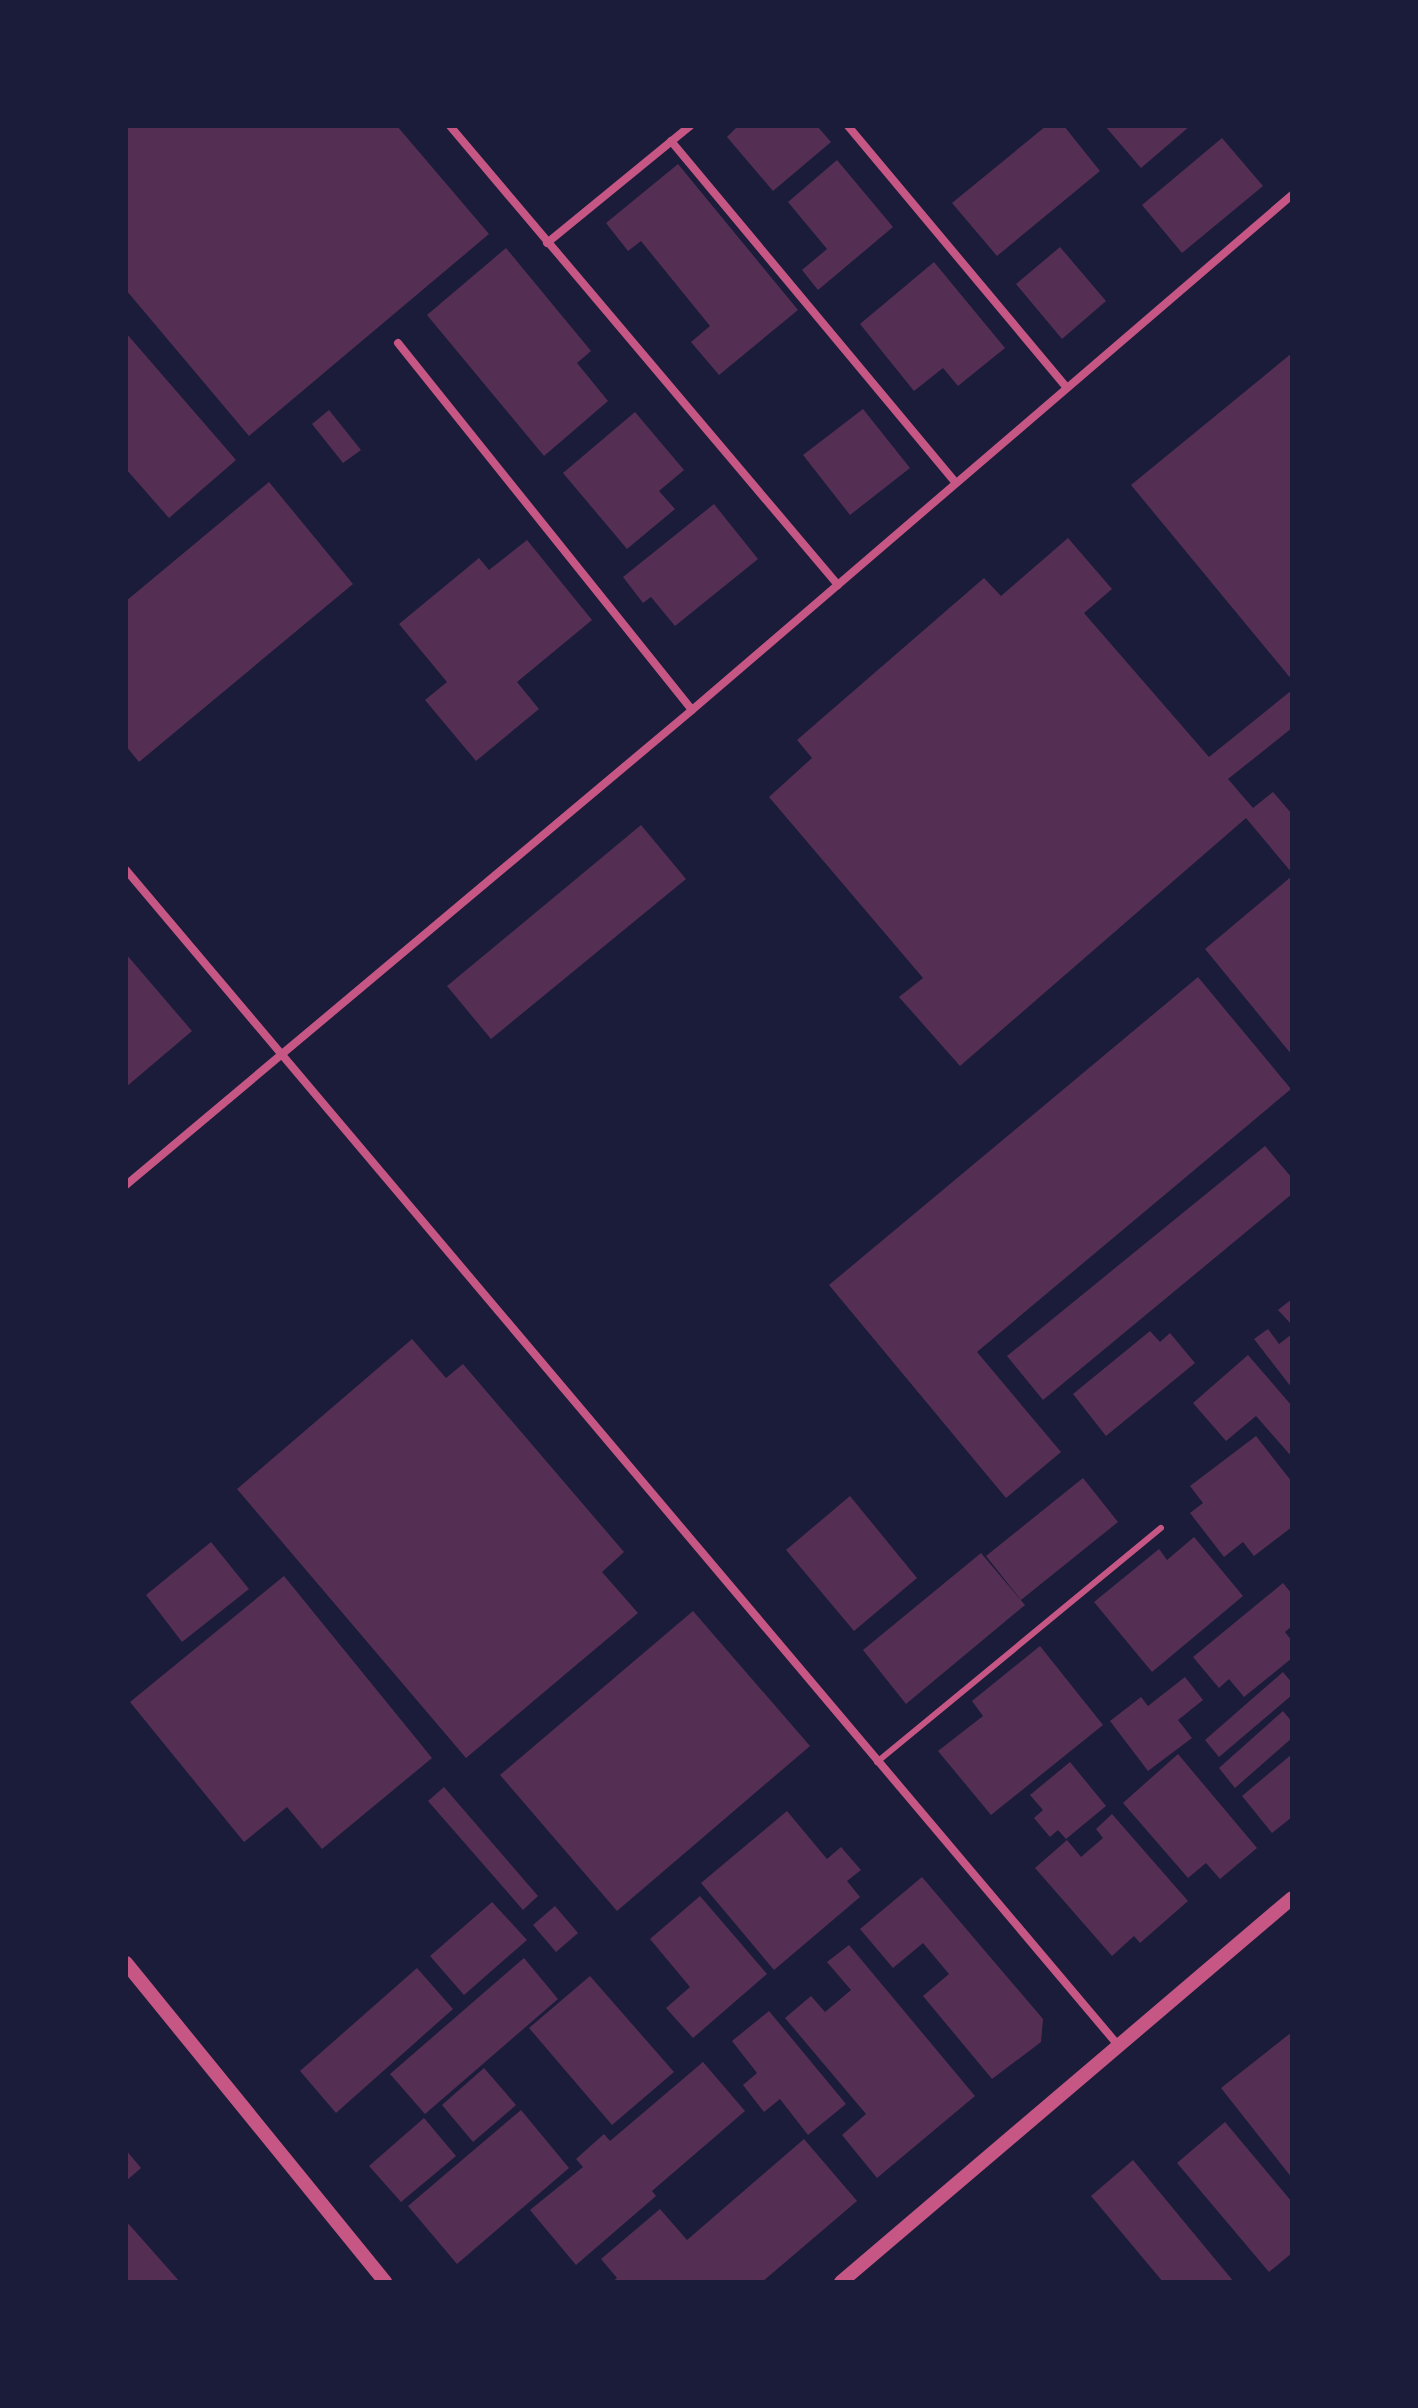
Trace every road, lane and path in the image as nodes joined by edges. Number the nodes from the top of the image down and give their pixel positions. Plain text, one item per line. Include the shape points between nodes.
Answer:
1 (450, 126) edge
2 (690, 126) edge
3 (848, 126) edge
4 (671, 141) junction
5 (1292, 195) edge
6 (547, 243) junction
7 (398, 343) dead end
8 (1067, 388) junction
9 (956, 483) junction
10 (838, 585) junction
11 (692, 710) junction
12 (126, 870) edge
13 (281, 1056) junction
14 (126, 1185) edge
15 (1161, 1528) dead end
16 (877, 1762) junction
17 (1292, 1898) edge
18 (128, 1969) edge
19 (1118, 2045) junction
20 (385, 2282) edge
21 (841, 2282) edge

1 - 6 street
2 - 4 street
3 - 8 street
4 - 6 street
4 - 9 street
5 - 8 street
6 - 10 street
7 - 11 street
8 - 9 street
9 - 10 street
10 - 11 street
11 - 13 street
12 - 13 street
13 - 14 street
13 - 16 street
15 - 16 lane
16 - 19 street
17 - 19 street
18 - 20 street
19 - 21 street

